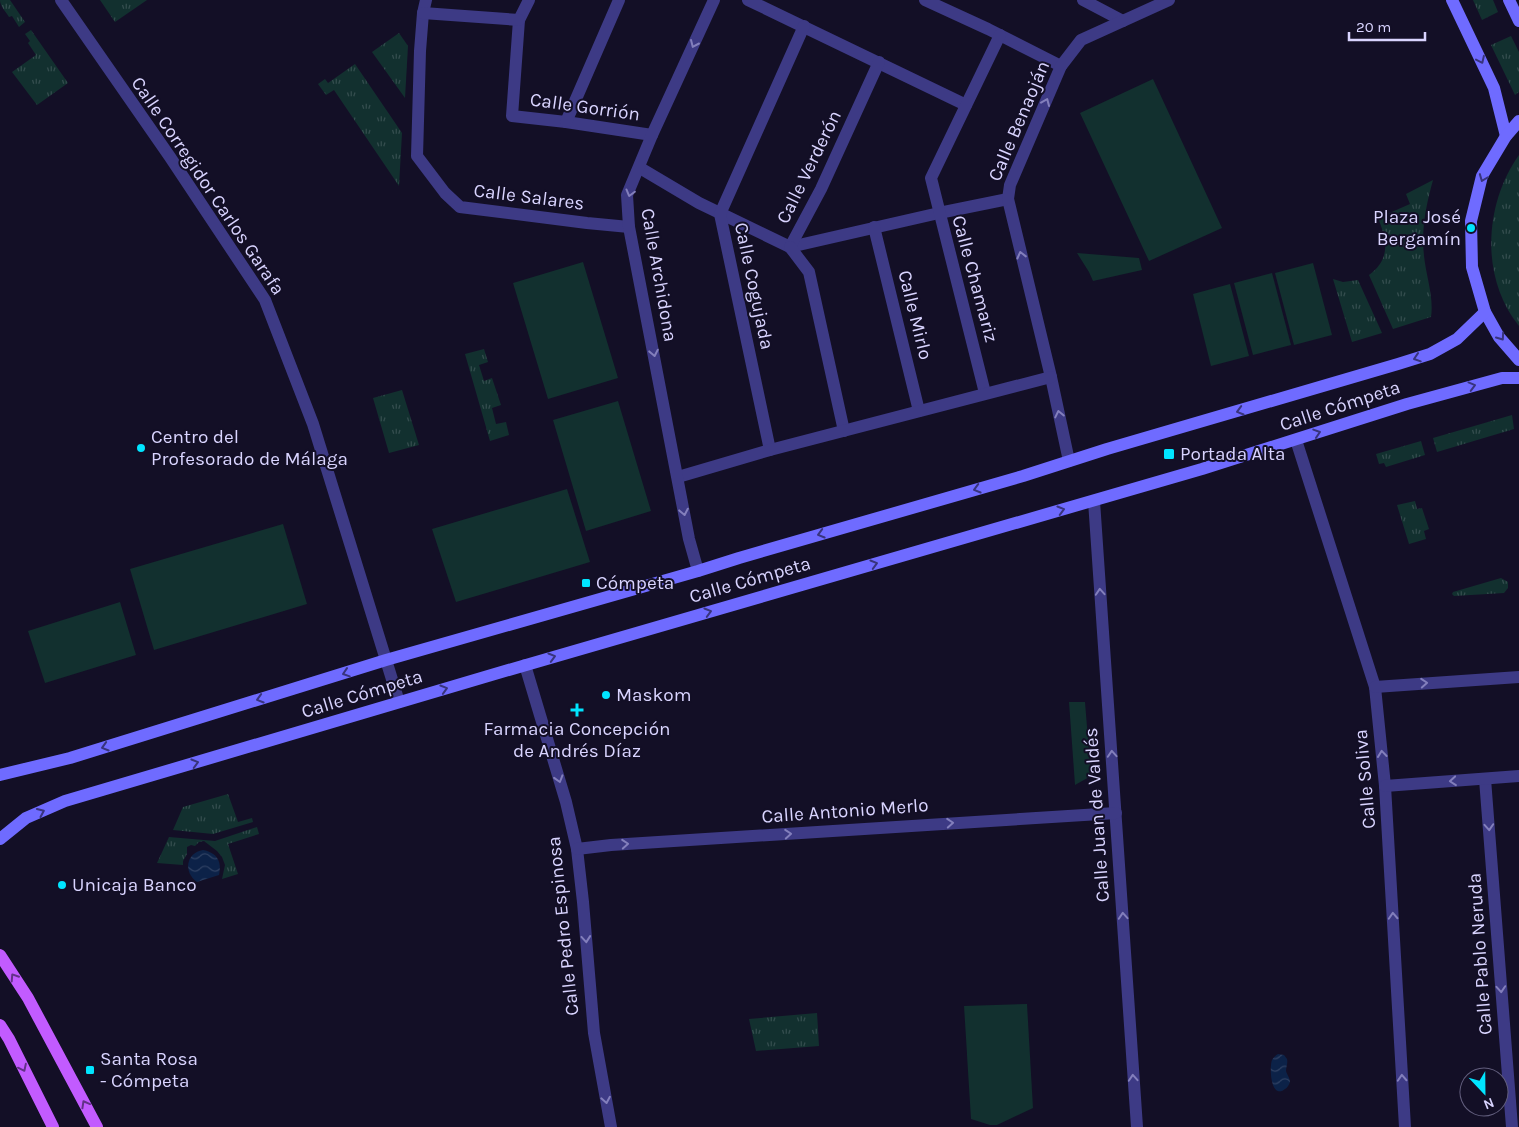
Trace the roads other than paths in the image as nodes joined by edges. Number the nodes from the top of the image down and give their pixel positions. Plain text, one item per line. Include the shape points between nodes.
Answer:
1 (61, 0) edge
2 (529, 0) edge
3 (619, 0) edge
4 (714, 0) edge
5 (748, 0) edge
6 (925, 0) edge
7 (1083, 0) edge
8 (1169, 0) edge
9 (1452, 0) edge
10 (1509, 0) edge
11 (424, 6) edge
12 (519, 20) junction
13 (1122, 21) junction
14 (1519, 21) edge
15 (804, 26) junction
16 (1000, 35) junction
17 (879, 62) junction
18 (1061, 66) junction
19 (966, 105) junction
20 (1519, 121) edge
21 (566, 122) junction
22 (652, 135) junction
23 (1506, 136) junction
24 (640, 168) junction
25 (1008, 199) junction
26 (939, 213) junction
27 (720, 214) junction
28 (629, 227) junction
29 (874, 228) junction
30 (790, 247) junction
31 (1485, 312) junction
32 (1519, 360) edge
33 (1051, 377) junction
34 (1519, 378) edge
35 (985, 393) junction
36 (919, 411) junction
37 (844, 431) junction
38 (1296, 440) junction
39 (770, 450) junction
40 (1070, 461) junction
41 (678, 477) junction
42 (1094, 501) junction
43 (698, 571) junction
44 (386, 660) junction
45 (525, 665) junction
46 (1519, 677) edge
47 (1375, 686) junction
48 (399, 702) junction
49 (0, 775) edge
50 (1519, 776) edge
51 (1485, 779) junction
52 (1385, 786) junction
53 (1116, 813) junction
54 (0, 838) edge
55 (577, 849) junction
56 (0, 955) edge
57 (0, 1025) edge
58 (53, 1127) edge
59 (97, 1127) edge
60 (611, 1127) edge
61 (1137, 1127) edge
62 (1405, 1127) edge
63 (1512, 1127) edge

1 - 44 street, Calle Corregidor Carlos Garafa via 265,300 313,424
2 - 12 street, Calle Gorrión
3 - 21 street
4 -> 22 street, Calle Archidona
5 - 15 street
6 - 16 street
7 - 13 street
8 - 13 street, Calle Benaoján
9 -> 23 main road via 1494,88
10 - 14 main road
11 - 12 street
11 - 28 street, Calle Salares via 417,156 445,193 460,207
12 - 21 street, Calle Gorrión via 512,116
13 - 18 street, Calle Benaoján via 1081,40
15 - 17 street
15 - 27 street, Calle Cogujada
16 - 18 street
16 - 19 street, Calle Chamariz
17 - 19 street
17 - 30 street, Calle Verderón
25 -> 18 street, Calle Benaoján via 1010,185
19 - 26 street, Calle Chamariz via 930,178
20 - 23 main road
21 - 22 street, Calle Gorrión
22 - 24 street, Calle Archidona
23 -> 31 main road via 1482,176 1471,221 1472,268
24 - 27 street
24 -> 28 street, Calle Archidona via 627,195
25 - 26 street
33 -> 25 street, Calle Benaoján
26 - 29 street
26 - 35 street, Calle Chamariz
27 - 30 street
27 - 39 street, Calle Cogujada
28 -> 41 street, Calle Archidona
29 - 30 street
29 - 36 street, Calle Mirlo
30 - 37 street, Calle Verderón via 809,272
31 -> 32 main road
31 -> 40 main road, Calle Cómpeta via 1457,339 1430,354
33 - 35 street
40 -> 33 street, Calle Benaoján
38 -> 34 main road, Calle Cómpeta via 1407,404 1502,378
35 - 36 street
36 - 37 street
37 - 39 street
38 - 42 main road, Calle Cómpeta
38 - 47 street, Calle Soliva
39 - 41 street
40 -> 43 main road, Calle Cómpeta
41 -> 43 street, Calle Archidona
45 -> 42 main road, Calle Cómpeta
53 -> 42 street, Calle Juan de Valdés
43 - 44 main road, Calle Cómpeta
44 - 48 street, Calle Corregidor Carlos Garafa
44 -> 49 main road, Calle Cómpeta via 70,758
48 -> 45 main road, Calle Cómpeta
45 -> 55 street, Calle Pedro Espinosa
47 -> 46 street
52 -> 47 street, Calle Soliva
54 -> 48 main road, Calle Cómpeta via 26,818 65,801
50 - 51 street
51 -> 52 street
51 -> 63 street, Calle Pablo Neruda
62 -> 52 street, Calle Soliva
55 -> 53 street, Calle Antonio Merlo
61 -> 53 street, Calle Juan de Valdés
55 -> 60 street, Calle Pedro Espinosa via 594,1033
59 -> 56 main road via 28,998
57 -> 58 main road

